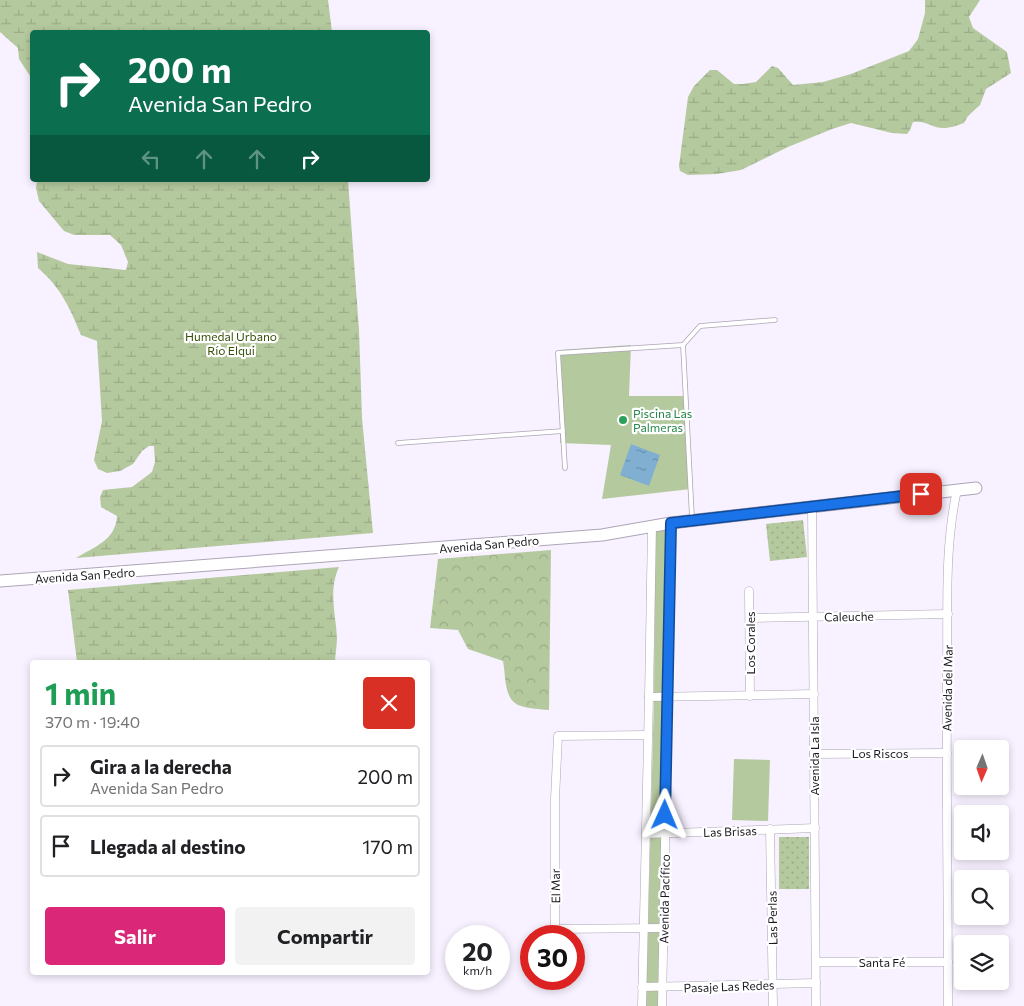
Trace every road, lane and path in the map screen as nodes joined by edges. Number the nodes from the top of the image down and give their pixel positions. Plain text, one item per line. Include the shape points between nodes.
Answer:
1 (775, 320) dead end
2 (684, 345) junction
3 (562, 431) junction
4 (398, 443) dead end
5 (565, 468) dead end
6 (976, 488) dead end
7 (957, 490) junction
8 (812, 506) junction
9 (692, 520) junction
10 (671, 523) junction
11 (652, 526) junction
12 (0, 581) edge
13 (749, 591) dead end
14 (948, 614) junction
15 (813, 616) junction
16 (750, 618) junction
17 (814, 694) junction
18 (750, 696) junction
19 (650, 697) junction
20 (668, 697) junction
21 (648, 735) junction
22 (946, 753) junction
23 (814, 754) junction
24 (815, 828) junction
25 (770, 830) junction
26 (646, 834) junction
27 (665, 834) junction
28 (663, 928) junction
29 (643, 929) junction
30 (816, 962) junction
31 (948, 962) junction
32 (816, 983) junction
33 (773, 984) junction
34 (642, 987) junction
35 (662, 987) junction
36 (642, 1006) edge
37 (662, 1006) edge
38 (773, 1006) edge
39 (816, 1006) edge
40 (948, 1006) edge

1 - 2 lane via 700,326
2 - 3 lane via 558,353
2 - 9 lane
3 - 4 lane
3 - 5 lane
6 - 7 street, Avenida San Pedro
7 - 8 street, Avenida San Pedro
7 - 14 street, Avenida del Mar via 949,537
8 - 9 street, Avenida San Pedro
8 - 15 street, Avenida La Isla
9 - 10 street, Avenida San Pedro
10 - 11 street, Avenida San Pedro
10 - 20 street, Avenida Pacífico
11 - 12 street, Avenida San Pedro via 592,535
11 - 19 street, Avenida Pacífico
13 - 16 street, Los Corales
14 - 15 street, Caleuche
14 - 22 street, Avenida del Mar
15 - 16 street, Caleuche
15 - 17 street, Avenida La Isla
16 - 18 street, Los Corales
17 - 18 street
17 - 23 street, Avenida La Isla
18 - 20 street
19 - 20 street
19 - 21 street, Avenida Pacífico
20 - 27 street, Avenida Pacífico
21 - 26 street, Avenida Pacífico
21 - 29 street, El Mar via 558,736 554,849 556,929
22 - 23 street, Los Riscos
22 - 31 street, Avenida del Mar
23 - 24 street, Avenida La Isla
24 - 25 street, Las Brisas
24 - 30 street, Avenida La Isla
25 - 27 street, Las Brisas
25 - 33 street, Las Perlas
26 - 27 street, Las Brisas
26 - 29 street, Avenida Pacífico
27 - 28 street, Avenida Pacífico
28 - 29 street, El Mar
28 - 35 street, Avenida Pacífico
29 - 34 street, Avenida Pacífico
30 - 31 street, Santa Fé
30 - 32 street, Avenida La Isla
31 - 40 street, Avenida del Mar
32 - 33 street, Pasaje Las Redes
32 - 39 street, Avenida La Isla
33 - 35 street, Pasaje Las Redes
33 - 38 street, Las Perlas
34 - 35 street, Pasaje Las Redes
34 - 36 street, Avenida Pacífico
35 - 37 street, Avenida Pacífico

